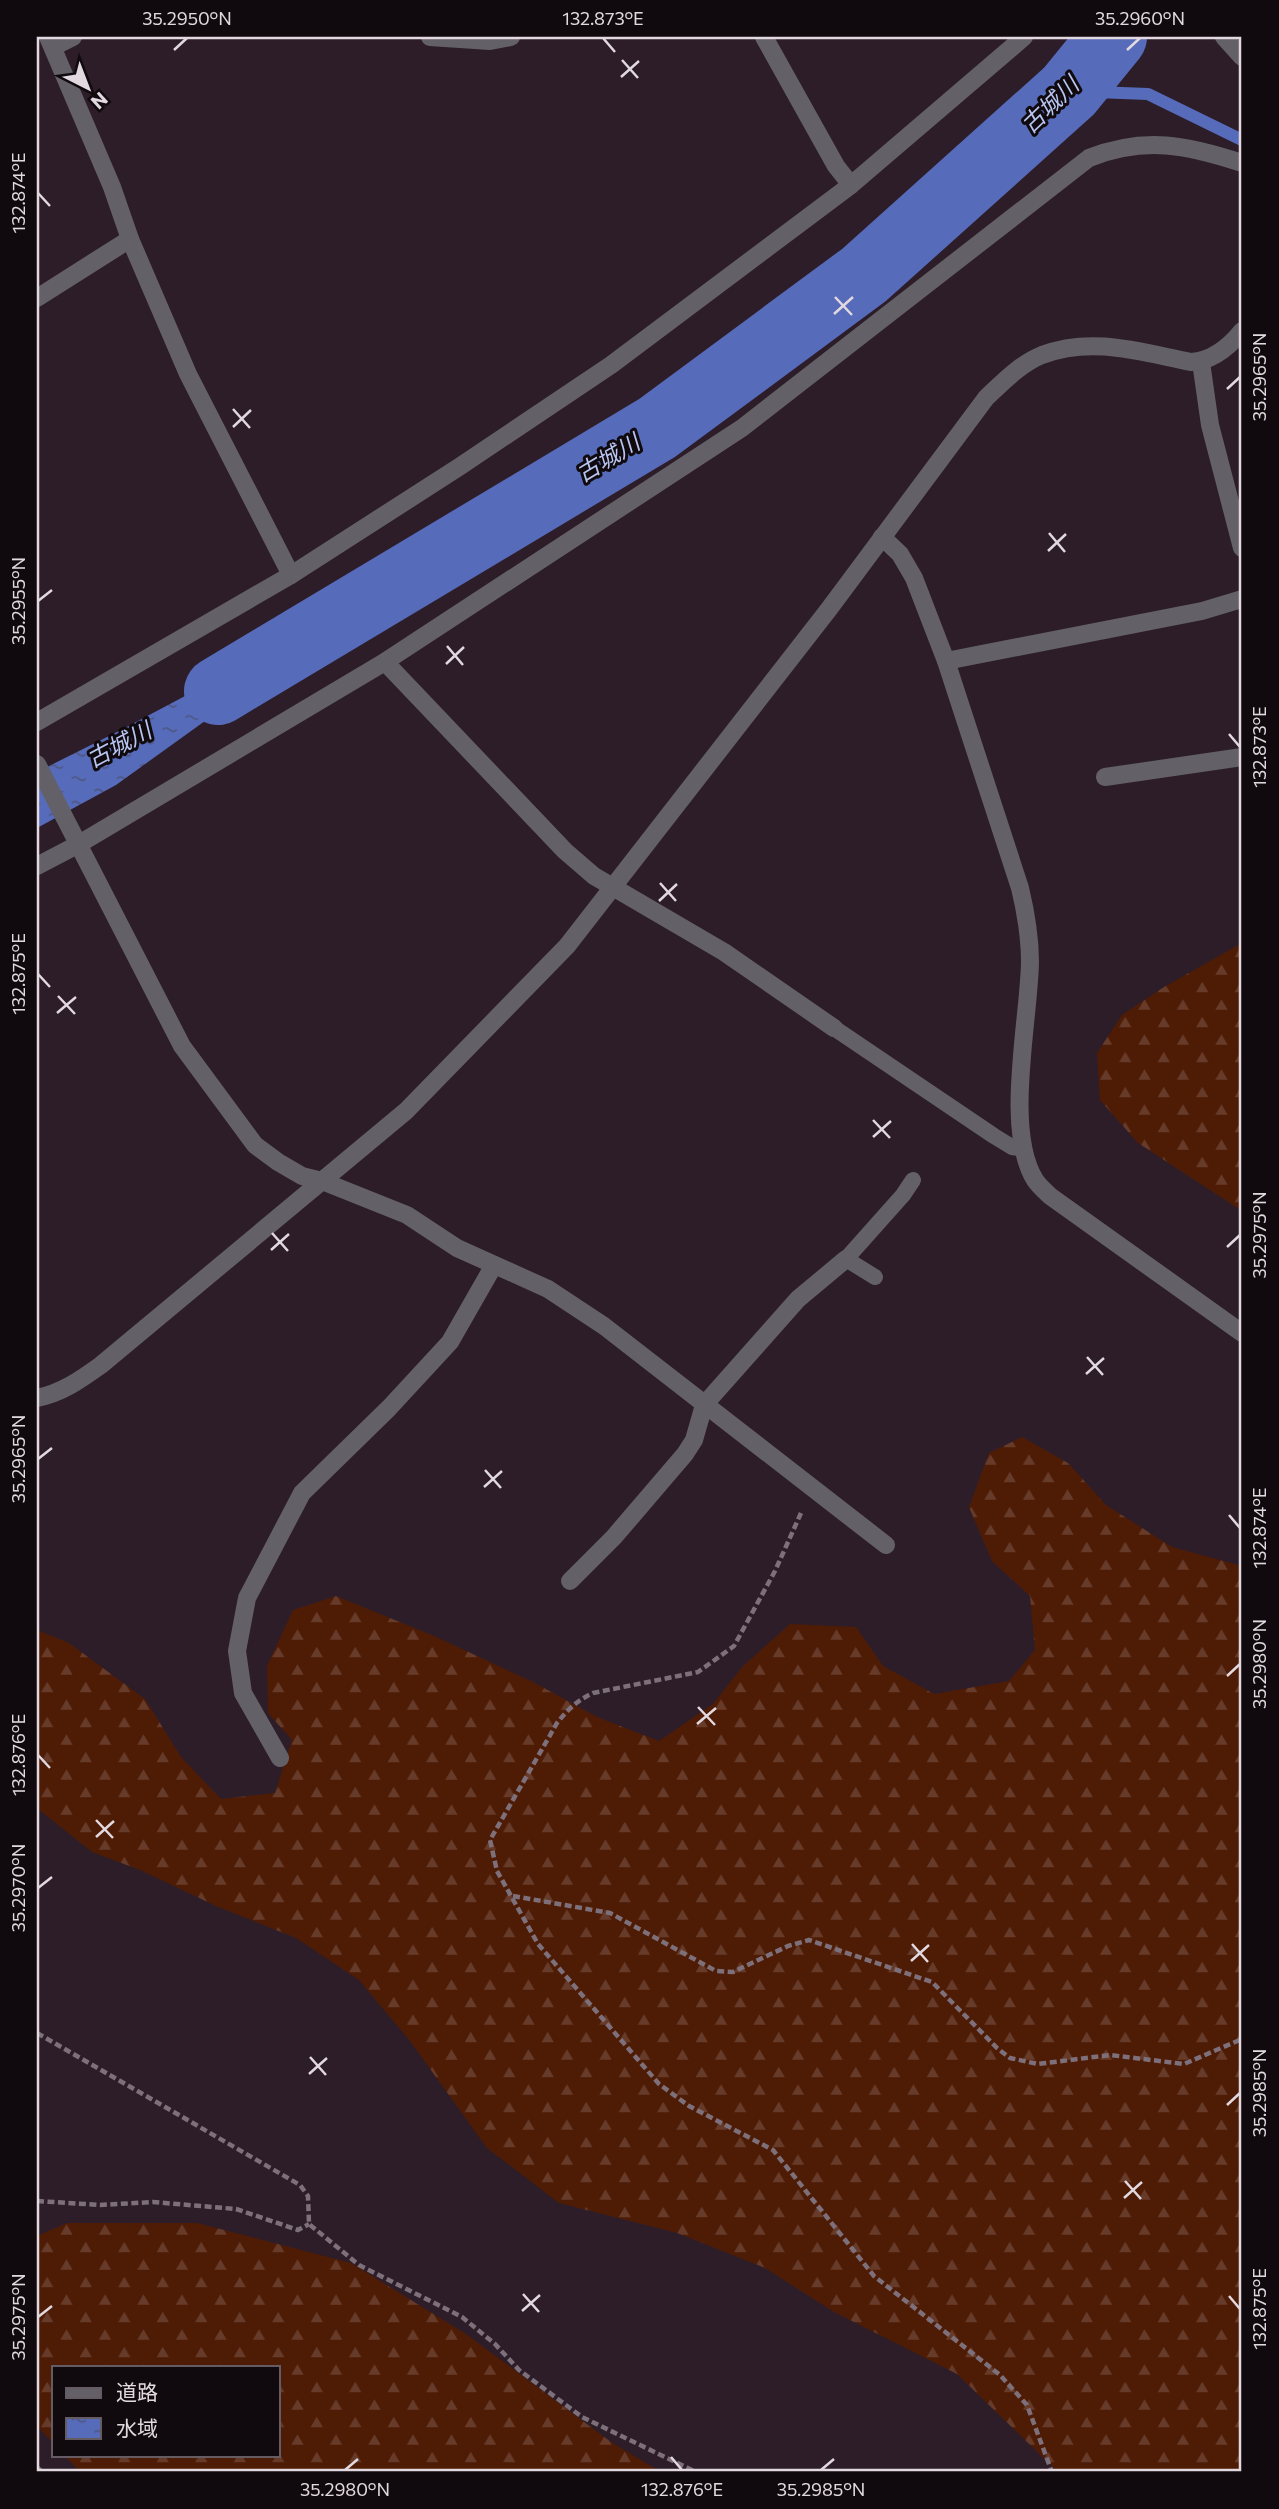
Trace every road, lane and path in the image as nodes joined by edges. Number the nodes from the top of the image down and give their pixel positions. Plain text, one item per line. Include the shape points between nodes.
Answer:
1 (73, 37) edge
2 (430, 37) edge
3 (511, 37) edge
4 (764, 37) edge
5 (1024, 37) edge
6 (1224, 37) edge
7 (50, 42) edge
8 (1242, 57) edge
9 (1242, 163) edge
10 (851, 185) junction
11 (130, 239) junction
12 (37, 298) edge
13 (1242, 331) edge
14 (1200, 362) junction
15 (882, 537) junction
16 (1242, 548) edge
17 (291, 575) junction
18 (1242, 599) edge
19 (385, 662) junction
20 (946, 662) junction
21 (37, 722) edge
22 (1242, 757) edge
23 (37, 764) edge
24 (1105, 777) dead end
25 (75, 837) junction
26 (37, 866) edge
27 (613, 887) junction
28 (834, 1028) joint
29 (1024, 1149) junction
30 (913, 1180) dead end
31 (322, 1181) junction
32 (846, 1259) junction
33 (494, 1265) junction
34 (875, 1277) dead end
35 (1242, 1333) edge
36 (37, 1398) edge
37 (704, 1405) junction
38 (812, 1487) junction
39 (886, 1545) dead end
40 (570, 1581) dead end
41 (280, 1758) dead end
42 (512, 1896) junction
43 (37, 2033) edge
44 (1242, 2039) edge
45 (37, 2202) edge
46 (310, 2224) junction
47 (37, 2467) edge
48 (42, 2472) edge
49 (696, 2472) edge
50 (1052, 2472) edge

1 - 7 street
2 - 3 street via 490,41
4 - 10 street
5 - 10 street
6 - 8 street
7 - 11 street
9 - 19 street via 1168,144 1138,144 1089,158 742,428
10 - 17 street via 611,365
11 - 12 street
11 - 17 street via 188,374
13 - 14 street via 1213,357
14 - 15 street via 1099,345 1040,356 986,398
14 - 16 street via 1210,425
15 - 20 street via 900,554 914,578
15 - 27 street
17 - 21 street
18 - 20 street
19 - 25 street
19 - 27 street via 565,851
20 - 29 street via 1028,922 1030,963 1019,1111
22 - 24 street
23 - 25 street
25 - 26 street
25 - 31 street via 182,1046 255,1145 302,1176
27 - 28 street via 724,952
27 - 31 street via 567,946 407,1111
28 - 29 lane via 994,1136
29 - 35 street via 1035,1179 1050,1196
30 - 32 lane
31 - 33 street via 407,1215 457,1248
31 - 36 street via 101,1365 77,1383
32 - 34 lane
32 - 37 street via 798,1299
33 - 37 street via 548,1289 604,1326
33 - 41 street via 450,1342 302,1493 247,1598 237,1651 243,1693
37 - 38 street
37 - 40 street via 685,1454
38 - 39 street
38 - 42 path via 775,1571 734,1646 698,1672 593,1693 579,1700 557,1723 490,1840 497,1871
42 - 44 path via 610,1913 716,1971 733,1972 810,1940 932,1982 997,2049 1010,2058 1038,2064 1110,2055 1184,2063
42 - 50 path via 538,1944 659,2084 689,2106 773,2150 874,2276 1000,2375 1027,2405
43 - 46 path via 300,2185 308,2196
45 - 46 path via 153,2202 254,2214 298,2230
46 - 49 path via 359,2265 462,2317 519,2370 582,2417
47 - 48 path

